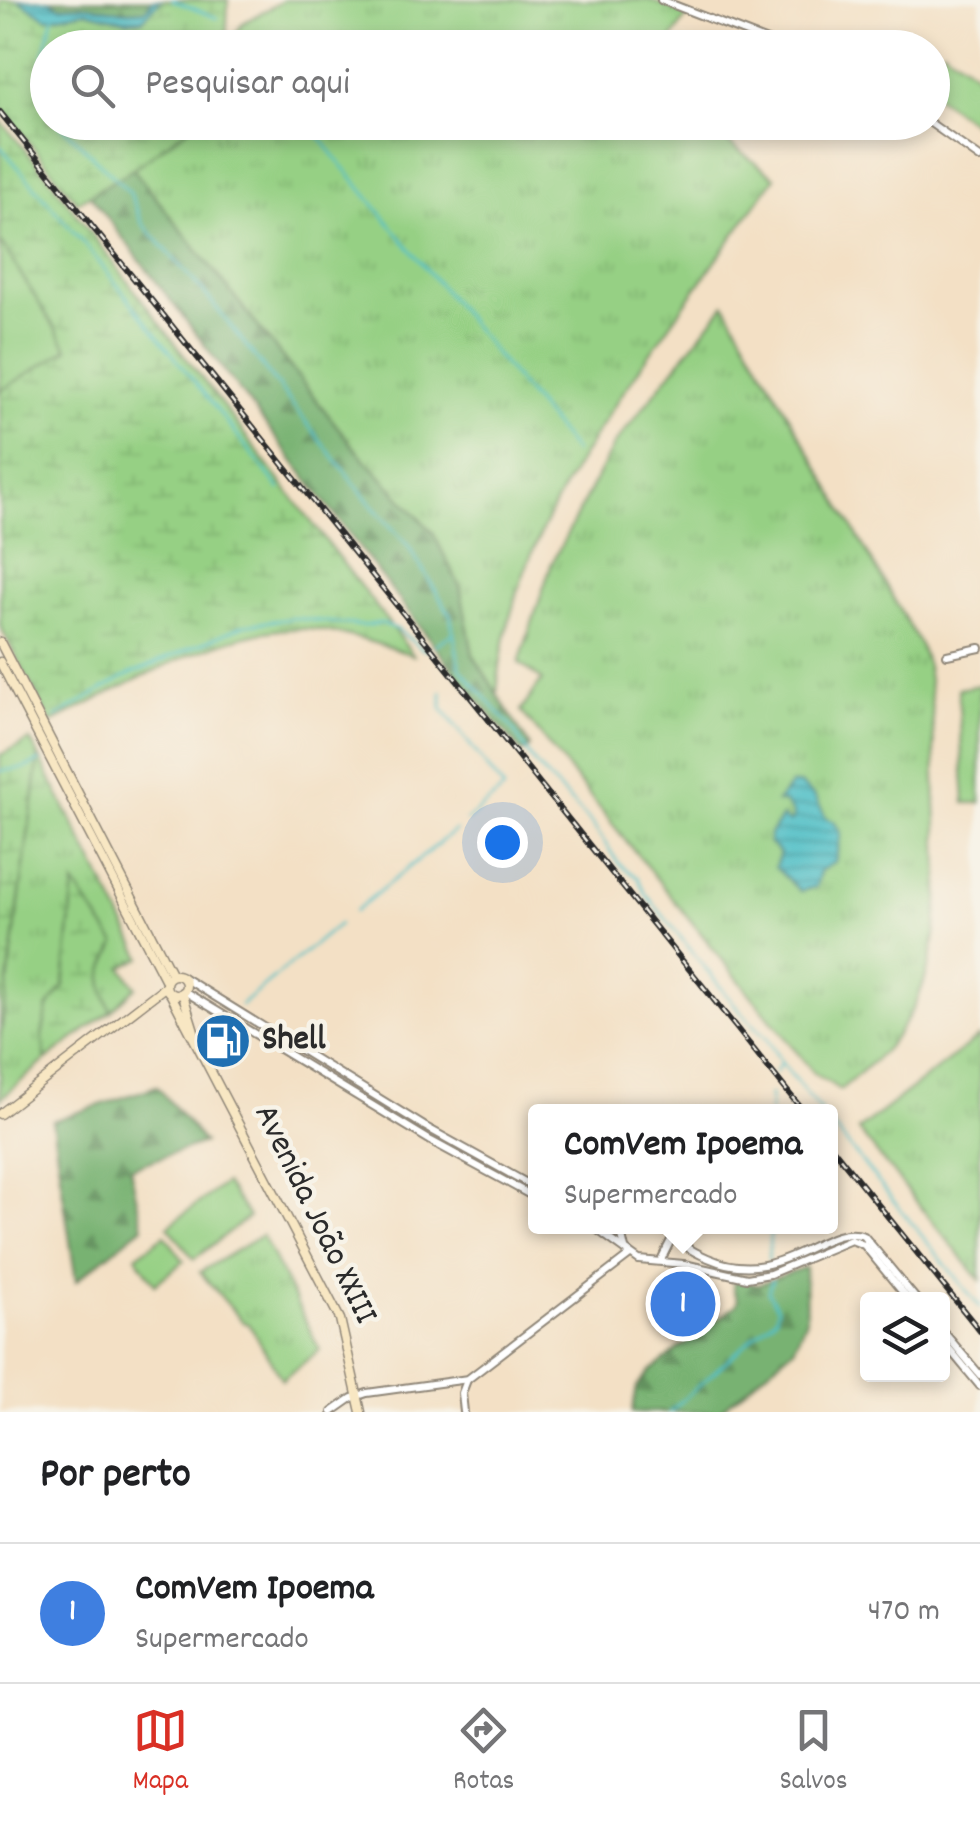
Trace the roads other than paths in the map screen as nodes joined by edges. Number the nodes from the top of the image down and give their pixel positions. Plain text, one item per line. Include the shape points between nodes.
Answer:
1 (661, 0) edge
2 (738, 30) edge
3 (950, 137) edge
4 (980, 158) edge
5 (0, 642) edge
6 (980, 648) edge
7 (946, 655) dead end
8 (0, 662) edge
9 (172, 982) junction
10 (183, 992) junction
11 (199, 1048) junction
12 (0, 1114) edge
13 (528, 1184) edge
14 (528, 1194) edge
15 (603, 1234) edge
16 (623, 1234) edge
17 (670, 1234) edge
18 (854, 1236) junction
19 (672, 1238) junction
20 (628, 1253) junction
21 (660, 1261) junction
22 (902, 1292) edge
23 (910, 1292) edge
24 (950, 1340) edge
25 (950, 1350) edge
26 (980, 1376) edge
27 (468, 1379) junction
28 (980, 1386) edge
29 (358, 1395) junction
30 (332, 1412) edge
31 (361, 1412) edge
32 (464, 1412) edge

1 - 2 street
3 - 4 street
5 - 9 main road, Avenida João XXIII
6 - 7 street
8 - 9 main road, Avenida João XXIII
9 - 10 main road
9 - 10 main road, Avenida João XXIII via 186,984
9 - 11 main road, Avenida João XXIII
9 - 12 main road
9 - 13 street
10 - 11 main road, Avenida João XXIII
10 - 14 street
11 - 29 main road, Avenida João XXIII via 340,1319
15 - 20 street
16 - 20 street
17 - 19 street
18 - 19 street via 839,1235 751,1269 715,1261
18 - 21 street via 756,1277
18 - 22 street
18 - 23 street via 864,1236
19 - 21 street
20 - 21 street
20 - 27 street
24 - 26 street
25 - 28 street
27 - 29 street
27 - 32 street
29 - 30 street
29 - 31 main road, Avenida João XXIII

